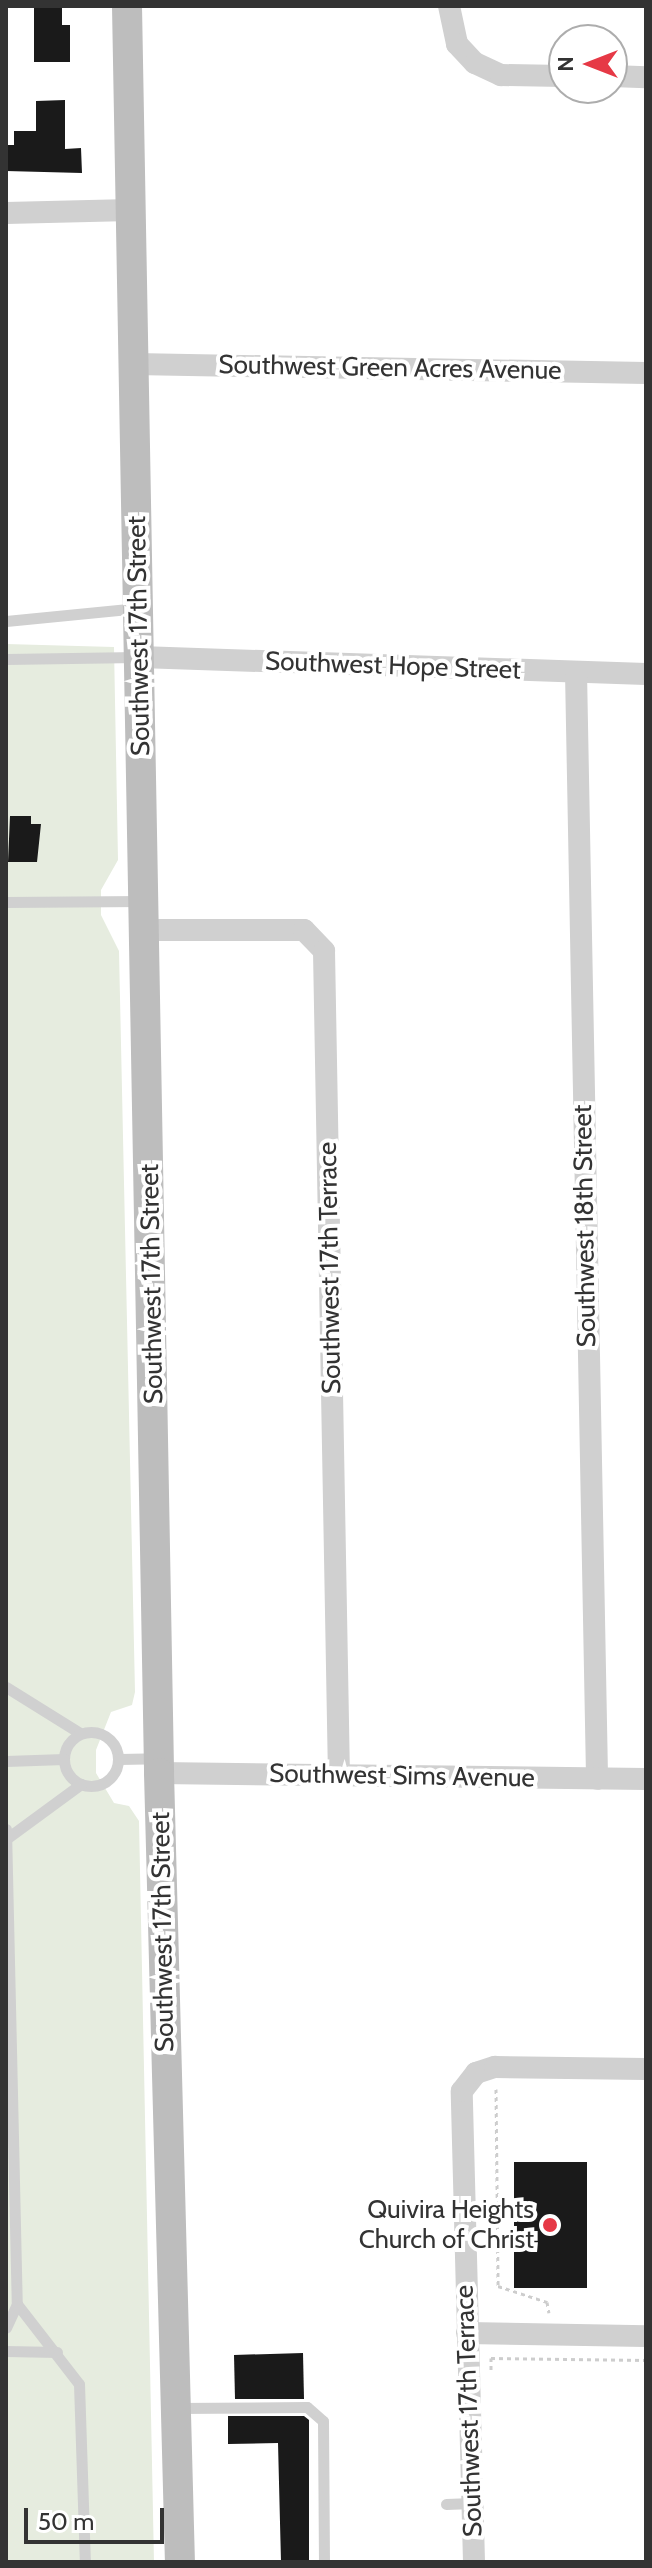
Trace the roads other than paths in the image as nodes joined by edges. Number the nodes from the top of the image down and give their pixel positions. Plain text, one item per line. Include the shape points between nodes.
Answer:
1 (127, 6) edge
2 (450, 17) edge
3 (548, 75) edge
4 (131, 210) junction
5 (6, 213) edge
6 (134, 364) junction
7 (646, 373) edge
8 (139, 608) junction
9 (6, 621) edge
10 (140, 657) junction
11 (6, 659) edge
12 (576, 672) junction
13 (646, 674) edge
14 (6, 902) edge
15 (144, 915) junction
16 (6, 1687) edge
17 (80, 1733) junction
18 (64, 1759) junction
19 (119, 1759) junction
20 (6, 1761) edge
21 (159, 1766) junction
22 (339, 1775) junction
23 (597, 1779) junction
24 (646, 1779) edge
25 (81, 1784) junction
26 (6, 1829) edge
27 (6, 1839) edge
28 (8, 2023) edge
29 (646, 2069) edge
30 (9, 2188) edge
31 (17, 2304) junction
32 (6, 2328) edge
33 (467, 2333) junction
34 (646, 2336) edge
35 (6, 2351) edge
36 (57, 2352) junction
37 (175, 2408) junction
38 (472, 2503) junction
39 (446, 2504) dead end
40 (85, 2562) edge
41 (180, 2562) edge
42 (324, 2562) edge
43 (474, 2562) edge

1 - 4 main road, Southwest 17th Street
2 - 3 street via 462,51 489,71
4 - 5 street
4 - 6 main road, Southwest 17th Street
6 - 7 street, Southwest Green Acres Avenue
6 - 8 main road, Southwest 17th Street
8 - 9 lane
8 - 10 main road, Southwest 17th Street
10 - 11 lane
10 - 12 street, Southwest Hope Street
10 - 15 main road, Southwest 17th Street
12 - 13 street, Southwest Hope Street
12 - 23 street, Southwest 18th Street
14 - 15 lane
15 - 21 main road, Southwest 17th Street
15 - 22 street, Southwest 17th Terrace via 304,930 324,951
16 - 17 lane
17 - 18 lane via 67,1746
17 - 19 lane via 106,1735
18 - 20 lane
18 - 25 lane via 67,1772
19 - 21 lane
19 - 25 lane via 107,1782
21 - 22 street, Southwest Sims Avenue
21 - 37 main road, Southwest 17th Street
22 - 23 street, Southwest Sims Avenue
23 - 24 street, Southwest Sims Avenue
25 - 27 lane
26 - 27 lane
27 - 28 lane
28 - 30 lane
29 - 33 street, Southwest 17th Terrace via 495,2067 460,2101
30 - 31 lane
31 - 32 lane
31 - 36 lane
33 - 34 street
33 - 38 street, Southwest 17th Terrace
35 - 36 lane
36 - 40 lane via 80,2392
37 - 41 main road, Southwest 17th Street
37 - 42 lane via 307,2407 323,2421
38 - 39 lane
38 - 43 street, Southwest 17th Terrace

